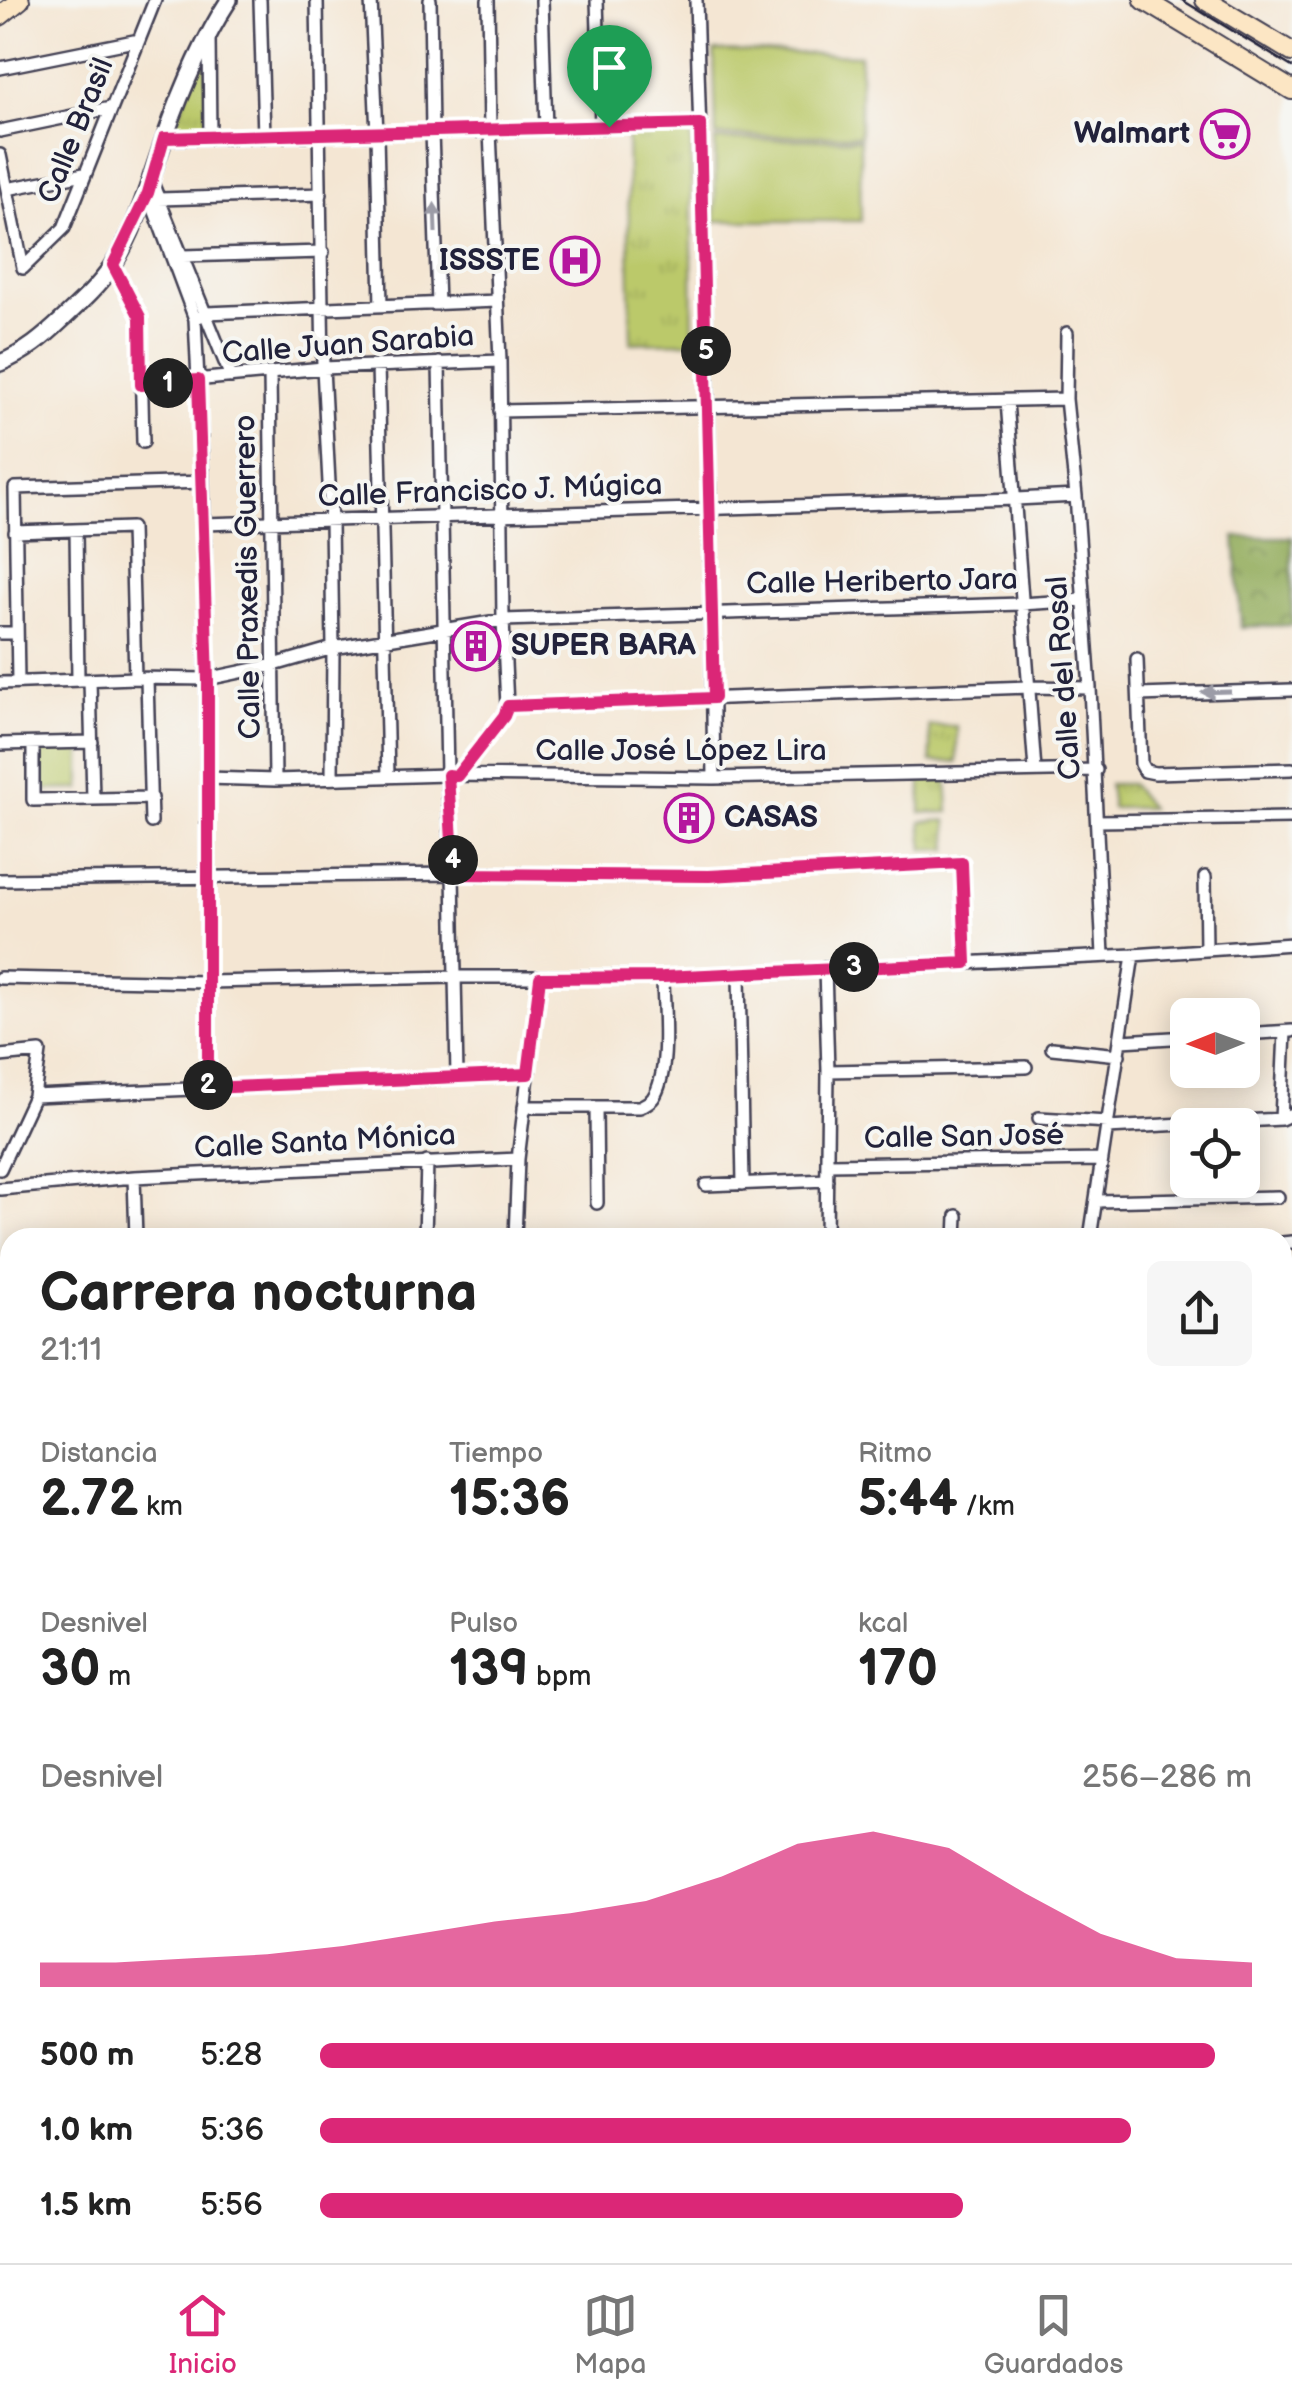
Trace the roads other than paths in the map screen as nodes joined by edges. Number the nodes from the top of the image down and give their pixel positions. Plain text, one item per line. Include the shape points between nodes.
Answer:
1 (20, 0) edge
2 (155, 0) edge
3 (228, 0) edge
4 (260, 0) edge
5 (317, 0) edge
6 (371, 0) edge
7 (430, 0) edge
8 (488, 0) edge
9 (542, 0) edge
10 (597, 0) edge
11 (696, 0) edge
12 (1144, 0) edge
13 (1205, 0) edge
14 (0, 16) edge
15 (209, 32) junction
16 (139, 40) junction
17 (1292, 52) edge
18 (0, 68) edge
19 (1292, 90) edge
20 (111, 108) junction
21 (700, 124) junction
22 (601, 127) junction
23 (546, 130) junction
24 (0, 131) edge
25 (490, 131) junction
26 (432, 132) junction
27 (377, 134) junction
28 (320, 136) junction
29 (264, 137) junction
30 (164, 138) junction
31 (210, 138) junction
32 (0, 155) edge
33 (84, 174) junction
34 (7, 189) junction
35 (152, 191) junction
36 (321, 194) junction
37 (322, 252) junction
38 (178, 259) junction
39 (113, 265) junction
40 (497, 301) junction
41 (438, 304) junction
42 (381, 306) junction
43 (322, 308) junction
44 (200, 316) junction
45 (1067, 333) dead end
46 (500, 361) junction
47 (0, 363) edge
48 (439, 363) junction
49 (378, 364) junction
50 (323, 368) junction
51 (270, 373) junction
52 (231, 377) junction
53 (198, 380) junction
54 (141, 385) junction
55 (1066, 398) junction
56 (1007, 401) junction
57 (708, 406) junction
58 (500, 411) junction
59 (143, 442) dead end
60 (203, 482) junction
61 (1076, 496) junction
62 (1016, 500) junction
63 (0, 505) edge
64 (14, 505) junction
65 (709, 509) junction
66 (502, 515) junction
67 (443, 517) junction
68 (382, 519) junction
69 (331, 520) junction
70 (272, 522) junction
71 (204, 524) junction
72 (76, 530) junction
73 (15, 532) junction
74 (1084, 600) junction
75 (1021, 604) junction
76 (710, 612) junction
77 (503, 620) junction
78 (444, 629) junction
79 (17, 632) junction
80 (0, 633) edge
81 (384, 638) junction
82 (333, 648) junction
83 (1137, 659) dead end
84 (274, 665) junction
85 (141, 678) junction
86 (84, 680) junction
87 (208, 680) junction
88 (18, 682) junction
89 (0, 683) edge
90 (1029, 687) junction
91 (1090, 688) junction
92 (1292, 690) edge
93 (1139, 694) junction
94 (714, 698) junction
95 (508, 706) junction
96 (92, 742) junction
97 (0, 744) edge
98 (33, 744) junction
99 (1292, 769) edge
100 (1035, 770) junction
101 (1096, 770) junction
102 (452, 775) junction
103 (388, 776) junction
104 (332, 777) junction
105 (207, 778) junction
106 (714, 778) junction
107 (275, 780) junction
108 (152, 798) junction
109 (93, 800) junction
110 (1292, 818) edge
111 (1098, 821) junction
112 (150, 822) dead end
113 (454, 874) junction
114 (209, 876) junction
115 (1205, 878) dead end
116 (0, 880) edge
117 (1292, 944) edge
118 (1206, 950) junction
119 (1103, 955) junction
120 (1133, 955) junction
121 (966, 963) junction
122 (825, 968) junction
123 (739, 974) junction
124 (456, 977) junction
125 (663, 977) junction
126 (0, 978) edge
127 (540, 978) junction
128 (208, 982) junction
129 (1289, 1031) edge
130 (1260, 1033) edge
131 (1170, 1038) edge
132 (1122, 1041) junction
133 (1052, 1048) dead end
134 (1119, 1055) junction
135 (0, 1056) edge
136 (1026, 1067) dead end
137 (828, 1071) junction
138 (528, 1074) junction
139 (457, 1076) junction
140 (208, 1088) junction
141 (34, 1096) junction
142 (524, 1107) junction
143 (596, 1107) junction
144 (1286, 1116) edge
145 (1039, 1118) dead end
146 (1108, 1125) junction
147 (518, 1158) junction
148 (1101, 1160) junction
149 (427, 1162) junction
150 (828, 1164) junction
151 (0, 1169) edge
152 (134, 1176) junction
153 (827, 1180) junction
154 (743, 1184) junction
155 (706, 1185) dead end
156 (0, 1189) edge
157 (1278, 1197) dead end
158 (1096, 1201) junction
159 (597, 1204) dead end
160 (956, 1216) dead end
161 (136, 1228) edge
162 (425, 1228) edge
163 (515, 1228) edge
164 (826, 1228) edge
165 (956, 1228) edge
166 (1092, 1228) edge

1 - 14 main road
2 - 16 street, Calle Brasil
3 - 15 street
4 - 29 street
5 - 28 street
6 - 27 street
7 - 26 street
8 - 25 street
9 - 23 street
10 - 22 street
11 - 21 street
12 - 19 main road
13 - 17 main road
15 - 30 street
15 - 31 street
16 - 18 street
16 - 20 street, Calle Brasil
20 - 24 street
20 - 33 street, Calle Brasil
21 - 22 street
21 - 57 street
22 - 23 street
23 - 25 street
25 - 26 street
25 - 40 street
26 - 27 street
41 -> 26 street
27 - 28 street
27 - 42 street
28 - 29 street
28 - 36 street
29 - 31 street
30 - 31 street
30 - 35 street
32 - 34 street
33 - 34 street
33 - 34 street, Calle Brasil via 64,228 23,268
35 - 36 street
35 - 38 street
35 - 39 street
36 - 37 street
37 - 38 street
37 - 43 street
38 - 44 street
39 - 47 street via 50,331
39 - 54 street via 140,317
40 - 41 street
40 - 46 street
41 - 42 street
42 - 43 street
43 - 44 street
43 - 50 street
44 - 52 street
44 - 53 street
45 - 55 street, Calle del Rosal
46 - 48 street, Calle Juan Sarabia
46 - 58 street
48 - 49 street, Calle Juan Sarabia
48 - 67 street
49 - 50 street, Calle Juan Sarabia
49 - 68 street
50 - 51 street, Calle Juan Sarabia
50 - 69 street
51 - 52 street, Calle Juan Sarabia
51 - 70 street, Calle Praxedis Guerrero
52 - 53 street, Calle Juan Sarabia
53 - 54 street, Calle Juan Sarabia
53 - 60 street
54 - 59 street
55 - 56 street
55 - 61 street, Calle del Rosal
56 - 57 street
56 - 62 street
57 - 58 street
57 - 65 street
58 - 66 street
60 - 64 street via 15,488
60 - 71 street
61 - 62 street, Calle Francisco J. Múgica
61 - 74 street, Calle del Rosal
62 - 65 street, Calle Francisco J. Múgica
62 - 75 street
63 - 64 street
64 - 73 street
65 - 66 street, Calle Francisco J. Múgica
65 - 76 street
66 - 67 street, Calle Francisco J. Múgica
66 - 77 street
67 - 68 street, Calle Francisco J. Múgica
67 - 78 street
68 - 69 street, Calle Francisco J. Múgica
68 - 81 street
69 - 70 street, Calle Francisco J. Múgica
69 - 82 street
70 - 71 street, Calle Francisco J. Múgica
70 - 84 street, Calle Praxedis Guerrero
71 - 87 street
72 - 73 street
72 - 85 street via 131,528
72 - 86 street
73 - 79 street
74 - 75 street, Calle Heriberto Jara
74 - 91 street, Calle del Rosal
75 - 76 street, Calle Heriberto Jara
75 - 90 street
76 - 77 street, Calle Heriberto Jara
76 - 94 street
77 - 78 street, Calle Heriberto Jara
77 - 95 street
78 - 81 street, Calle Heriberto Jara
78 - 102 street
79 - 80 street
79 - 88 street
81 - 82 street, Calle Heriberto Jara
81 - 103 street
82 - 84 street, Calle Heriberto Jara
82 - 104 street
83 - 93 street
84 - 87 street, Calle Heriberto Jara
84 - 107 street, Calle Praxedis Guerrero
85 - 86 street, Calle Heriberto Jara
85 - 87 street, Calle Heriberto Jara
85 - 108 street
86 - 88 street, Calle Heriberto Jara
86 - 96 street
87 - 105 street
88 - 89 street, Calle Heriberto Jara
90 - 91 street
90 - 94 street
90 - 100 street
91 - 101 street, Calle del Rosal
92 -> 93 street
93 - 99 street via 1145,771
94 - 95 street
94 - 106 street
95 - 102 street
96 - 98 street
96 - 109 street
97 - 98 street
98 - 109 street via 34,800
100 - 101 street, Calle José López Lira
100 - 106 street, Calle José López Lira
101 - 111 street, Calle del Rosal
102 - 103 street, Calle José López Lira
102 - 106 street, Calle José López Lira
102 - 113 street
103 - 104 street, Calle José López Lira
104 - 107 street, Calle José López Lira
105 - 107 street, Calle José López Lira
105 - 114 street
108 - 109 street
108 - 112 street
110 - 111 street
111 - 119 street, Calle del Rosal
113 - 114 street
113 - 121 street via 709,876 962,863
113 - 124 street
114 - 116 street
114 - 128 street
115 - 118 street
117 - 118 street
118 - 120 street
119 - 120 street
119 - 121 street
120 - 132 street
121 - 122 street
122 - 123 street
122 - 137 street
123 - 125 street
123 - 154 street
124 - 127 street
124 - 128 street
124 - 139 street
125 - 127 street
125 - 143 street via 663,1062 652,1100 640,1107
126 - 128 street
127 - 138 street
128 - 140 street
129 - 130 street
129 - 144 street
131 - 132 street
132 - 134 street
133 - 134 street
134 - 146 street
135 - 141 street via 40,1052
136 - 137 street
137 - 150 street
138 - 139 street
138 - 142 street
139 - 140 street
140 - 141 street
141 - 151 street
142 - 143 street
142 - 147 street
143 - 159 street
144 - 146 street
145 - 146 street
146 - 148 street
147 - 149 street, Calle Santa Mónica
147 - 163 street
148 - 150 street, Calle San José
148 - 158 street
149 - 152 street, Calle Santa Mónica
149 - 162 street
150 - 153 street
152 - 156 street, Calle Santa Mónica
152 - 161 street
153 - 154 street
153 - 164 street
154 - 155 street
157 - 158 street
158 - 166 street
160 - 165 street

